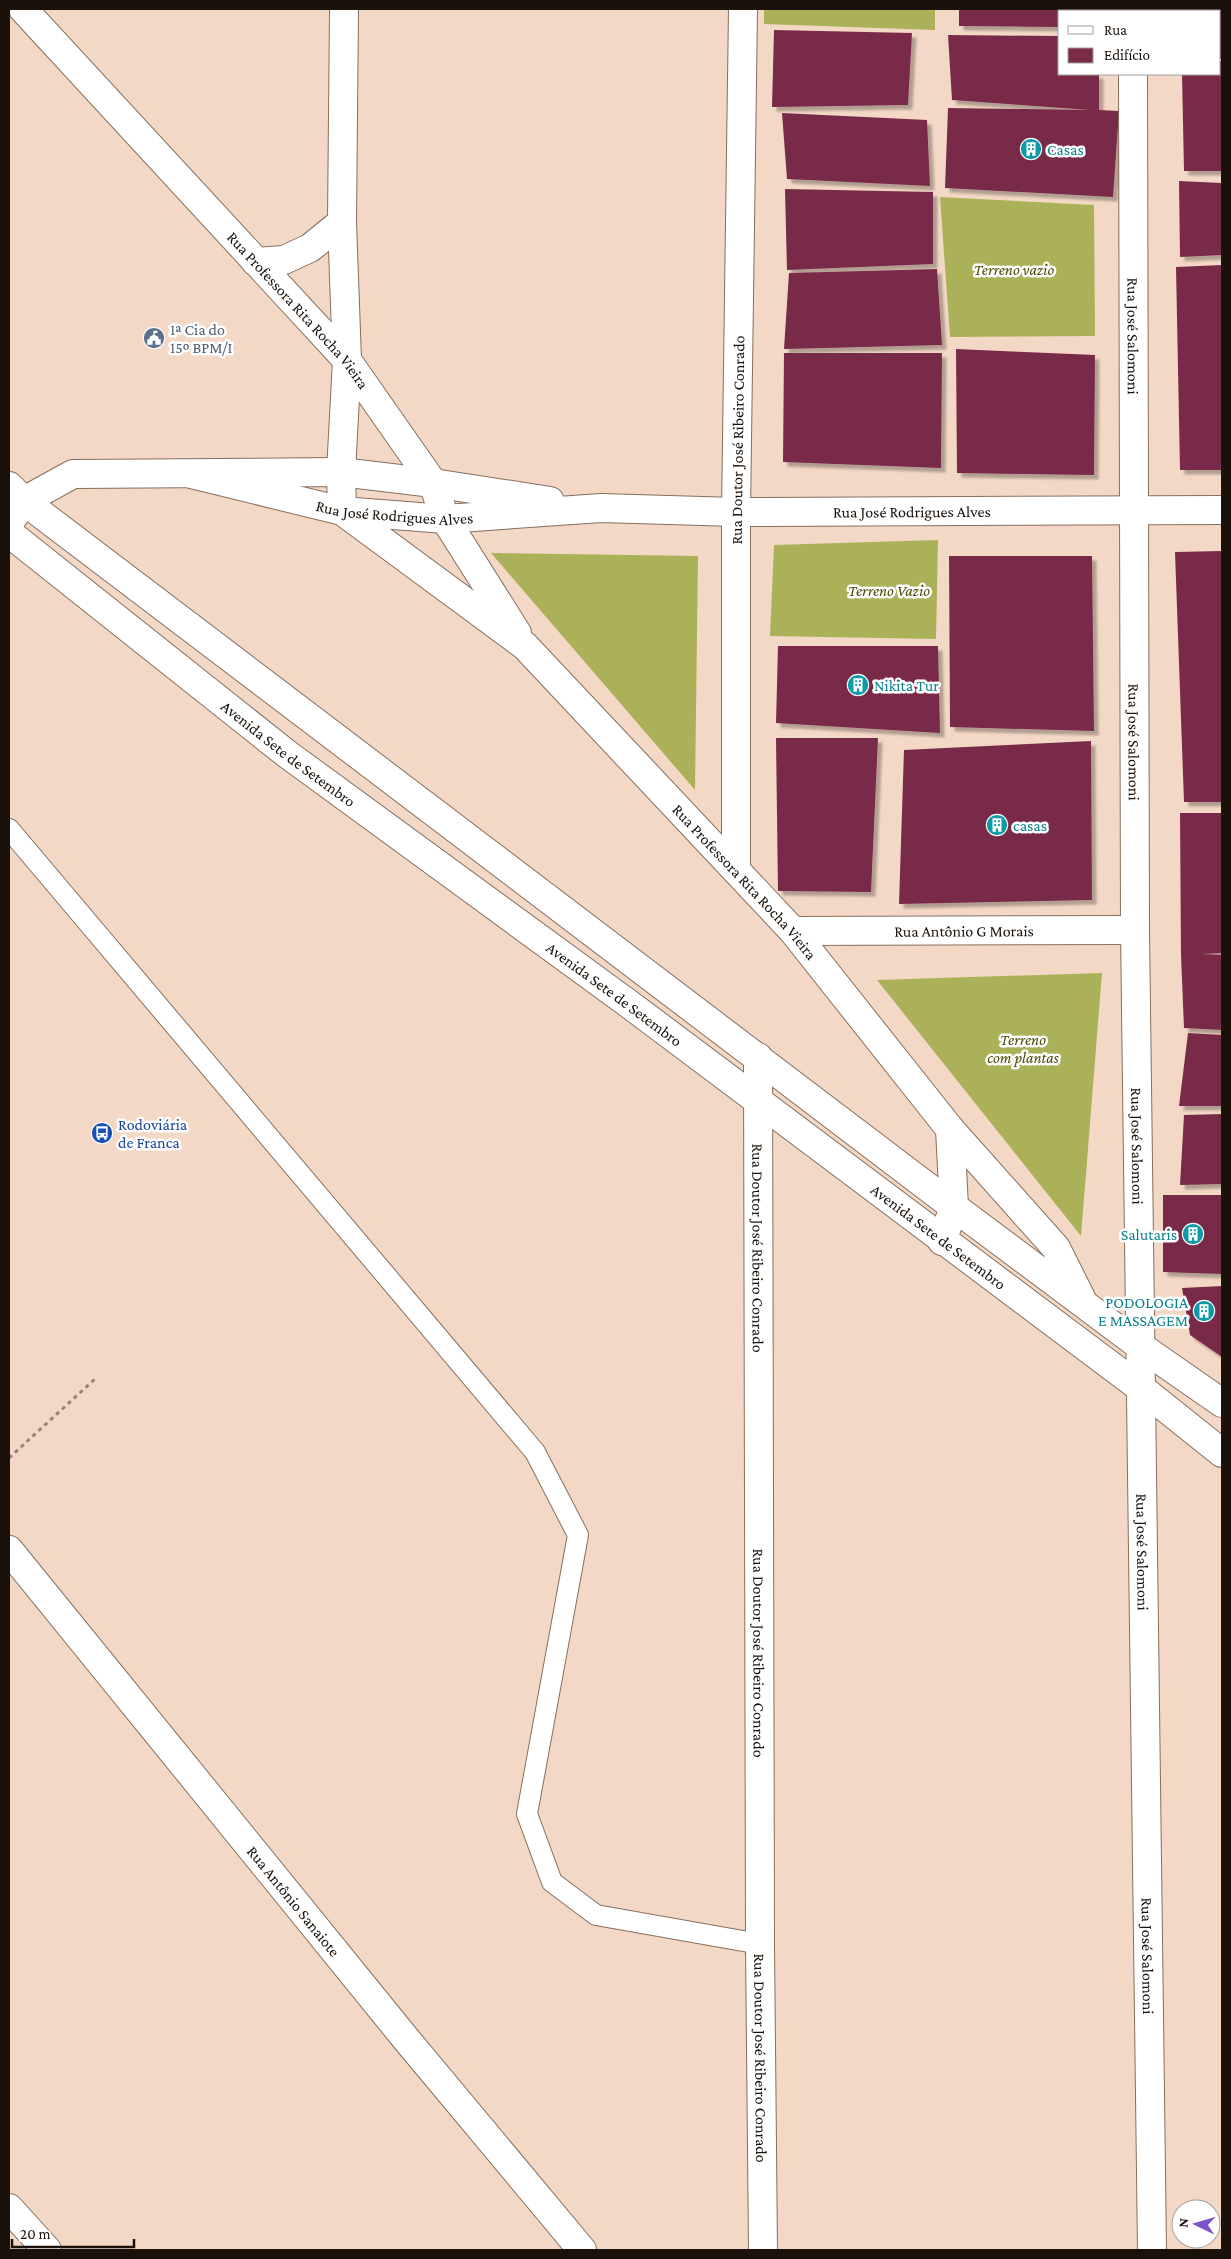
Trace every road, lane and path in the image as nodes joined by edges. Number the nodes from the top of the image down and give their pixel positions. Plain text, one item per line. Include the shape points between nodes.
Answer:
1 (22, 9) edge
2 (344, 9) edge
3 (743, 9) edge
4 (1133, 75) edge
5 (342, 222) junction
6 (256, 262) junction
7 (347, 360) junction
8 (341, 472) junction
9 (191, 474) junction
10 (433, 483) junction
11 (16, 494) edge
12 (601, 508) junction
13 (1222, 510) edge
14 (1133, 511) junction
15 (342, 512) junction
16 (736, 512) junction
17 (445, 519) junction
18 (9, 523) edge
19 (9, 533) edge
20 (526, 646) junction
21 (9, 829) edge
22 (736, 870) junction
23 (1135, 930) junction
24 (793, 931) junction
25 (758, 1056) junction
26 (757, 1100) junction
27 (950, 1129) junction
28 (954, 1207) junction
29 (942, 1241) junction
30 (1083, 1302) junction
31 (1140, 1346) junction
32 (96, 1378) dead end
33 (1142, 1389) junction
34 (1222, 1403) edge
35 (1222, 1452) edge
36 (9, 1458) edge
37 (9, 1550) edge
38 (760, 1944) junction
39 (9, 2208) edge
40 (762, 2249) edge
41 (47, 2250) edge
42 (582, 2250) edge
43 (1152, 2250) edge

1 - 6 street, Rua Professora Rita Rocha Vieira
2 - 5 street
3 - 16 street, Rua Doutor José Ribeiro Conrado
4 - 14 street, Rua José Salomoni
5 - 6 street via 310,248 284,260
5 - 7 street
6 - 7 street, Rua Professora Rita Rocha Vieira
7 - 8 street
7 - 10 street, Rua Professora Rita Rocha Vieira
8 - 9 street, Rua José Rodrigues Alves
8 - 10 street, Rua José Rodrigues Alves
8 - 15 street
9 - 11 street, Rua José Rodrigues Alves via 73,474
9 - 15 street, Rua José Rodrigues Alves
10 - 12 street, Rua José Rodrigues Alves
10 - 17 street, Rua Professora Rita Rocha Vieira
11 - 18 street, Rua José Rodrigues Alves
11 - 25 street, Avenida Sete de Setembro
12 - 16 street, Rua José Rodrigues Alves
12 - 17 street, Rua José Rodrigues Alves
13 - 14 street, Rua José Rodrigues Alves
14 - 16 street, Rua José Rodrigues Alves
14 - 23 street, Rua José Salomoni
15 - 17 street, Rua José Rodrigues Alves
15 - 20 street, Rua Professora Rita Rocha Vieira
16 - 22 street, Rua Doutor José Ribeiro Conrado
17 - 20 street, Rua Professora Rita Rocha Vieira
19 - 26 street, Avenida Sete de Setembro via 287,754
20 - 22 street, Rua Professora Rita Rocha Vieira
21 - 38 lane via 535,1452 578,1535 527,1814 552,1882 596,1915
22 - 24 street, Rua Professora Rita Rocha Vieira
23 - 24 street, Rua Antônio G Morais
23 - 31 street, Rua José Salomoni
24 - 27 street, Rua Professora Rita Rocha Vieira
25 - 26 street, Rua Doutor José Ribeiro Conrado
25 - 28 street, Avenida Sete de Setembro
26 - 29 street, Avenida Sete de Setembro
26 - 38 street, Rua Doutor José Ribeiro Conrado
27 - 28 street
27 - 30 street, Rua Professora Rita Rocha Vieira via 1056,1248
28 - 29 street
28 - 30 street, Avenida Sete de Setembro
29 - 33 street, Avenida Sete de Setembro
30 - 31 street, Avenida Sete de Setembro
31 - 33 street, Rua José Salomoni
31 - 34 street, Avenida Sete de Setembro
32 - 36 path
33 - 35 street, Avenida Sete de Setembro
33 - 43 street, Rua José Salomoni
37 - 42 street, Rua Antônio Sanaiote via 406,2039
38 - 40 street, Rua Doutor José Ribeiro Conrado
39 - 41 street

